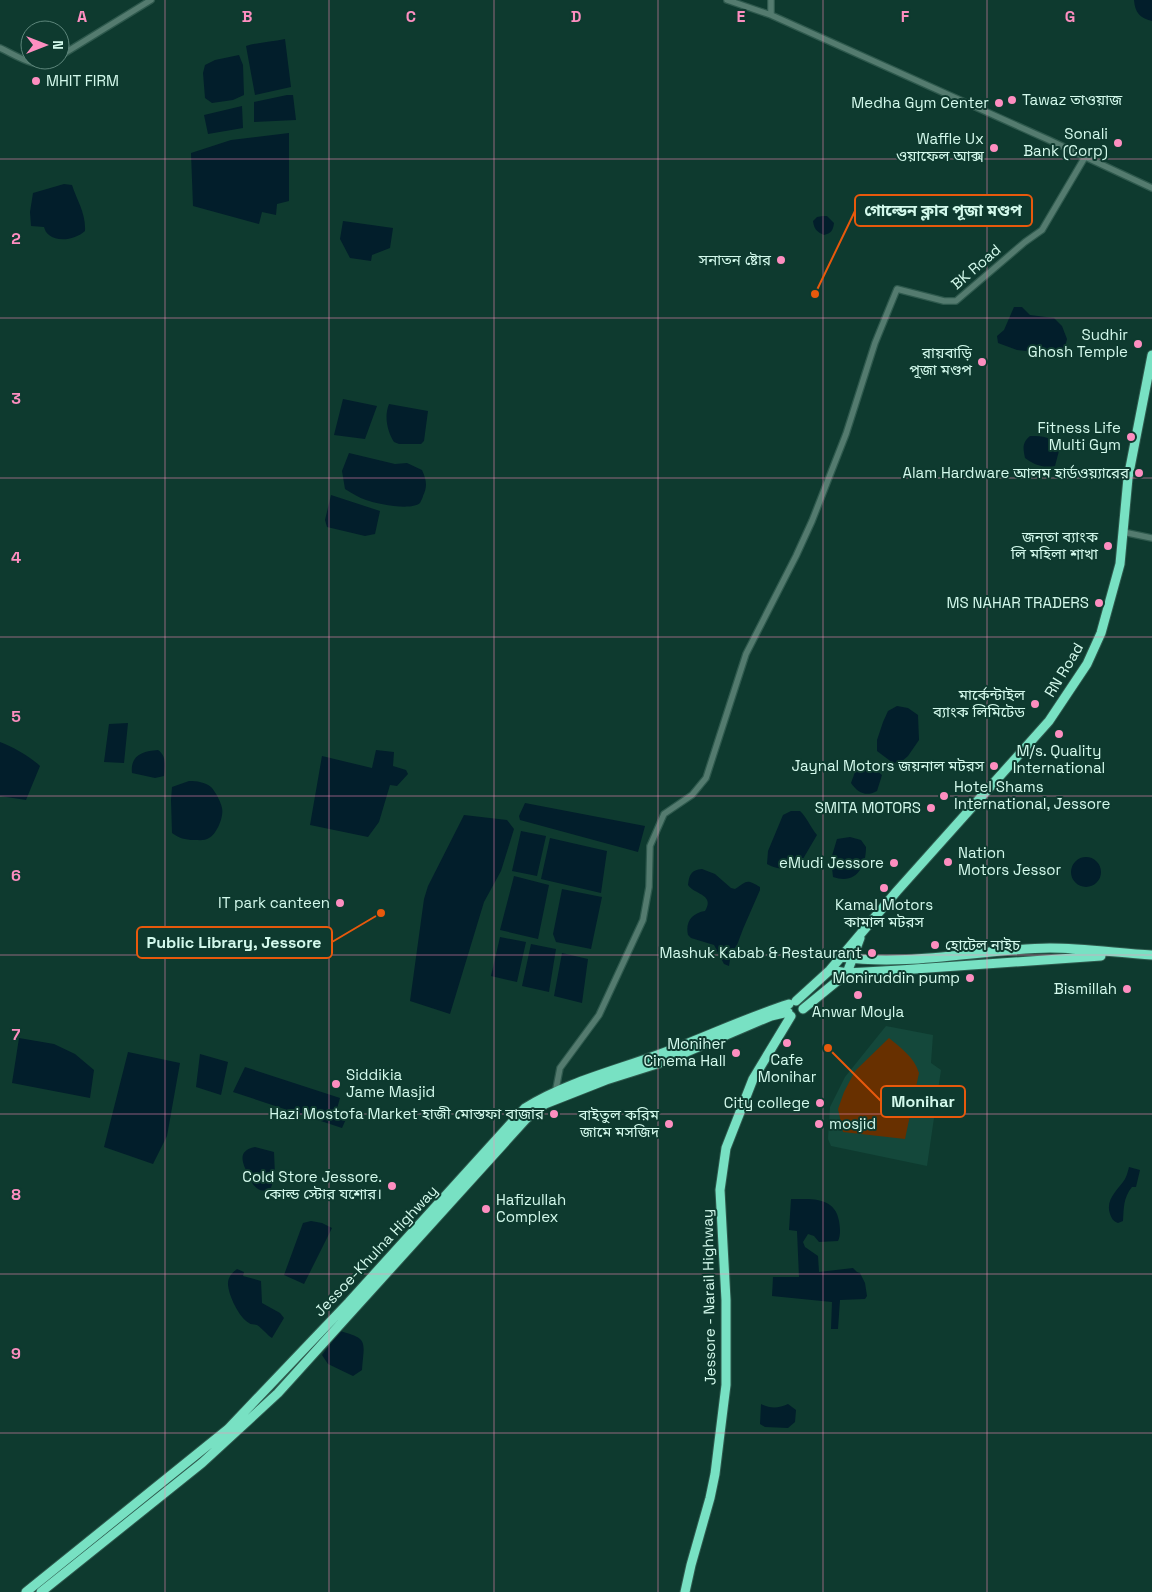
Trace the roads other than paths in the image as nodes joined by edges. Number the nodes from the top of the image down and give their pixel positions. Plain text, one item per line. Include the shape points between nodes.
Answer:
1 (151, 0) edge
2 (727, 0) edge
3 (771, 0) edge
4 (771, 15) junction
5 (0, 48) edge
6 (70, 50) edge
7 (20, 57) edge
8 (1085, 157) junction
9 (1152, 188) edge
10 (1152, 355) edge
11 (1123, 532) junction
12 (1152, 538) edge
13 (862, 933) junction
14 (1136, 954) junction
15 (1152, 955) edge
16 (841, 957) junction
17 (853, 958) junction
18 (830, 970) junction
19 (847, 973) junction
20 (791, 1008) junction
21 (803, 1009) junction
22 (555, 1096) junction
23 (685, 1591) edge
24 (26, 1592) edge
25 (41, 1592) edge

1 - 6 street
2 - 4 street
3 - 4 street
4 - 8 street
5 - 7 street
8 - 9 street
8 - 22 street, BK Road via 1042,230 956,301 897,289 812,521 746,654 706,778 692,796 664,814 650,846 643,920 599,1015 560,1068
10 - 11 highway, RN Road via 1128,478
11 - 12 street
11 - 13 highway, RN Road via 1120,564 1101,633 1086,664 1051,718
13 - 16 highway, RN Road
13 - 17 highway, RN Road
14 - 15 highway
14 - 17 highway via 1050,948 905,959
14 - 19 highway
16 - 17 highway
16 - 18 highway, Jessoe-Khulna Highway
17 - 19 highway
18 - 19 highway
18 - 20 highway, Jessoe-Khulna Highway
19 - 21 highway
20 - 21 highway via 801,1004
20 - 21 highway via 799,1016
20 - 22 highway, Jessoe-Khulna Highway via 747,1018 660,1054 598,1074
20 - 23 highway, Jessore - Narail Highway via 753,1079 726,1148 720,1190 726,1300 726,1385 710,1498
22 - 24 highway, Jessoe-Khulna Highway via 525,1108 349,1302 228,1429
22 - 25 highway, Jessoe-Khulna Highway via 526,1119 272,1399 202,1463

